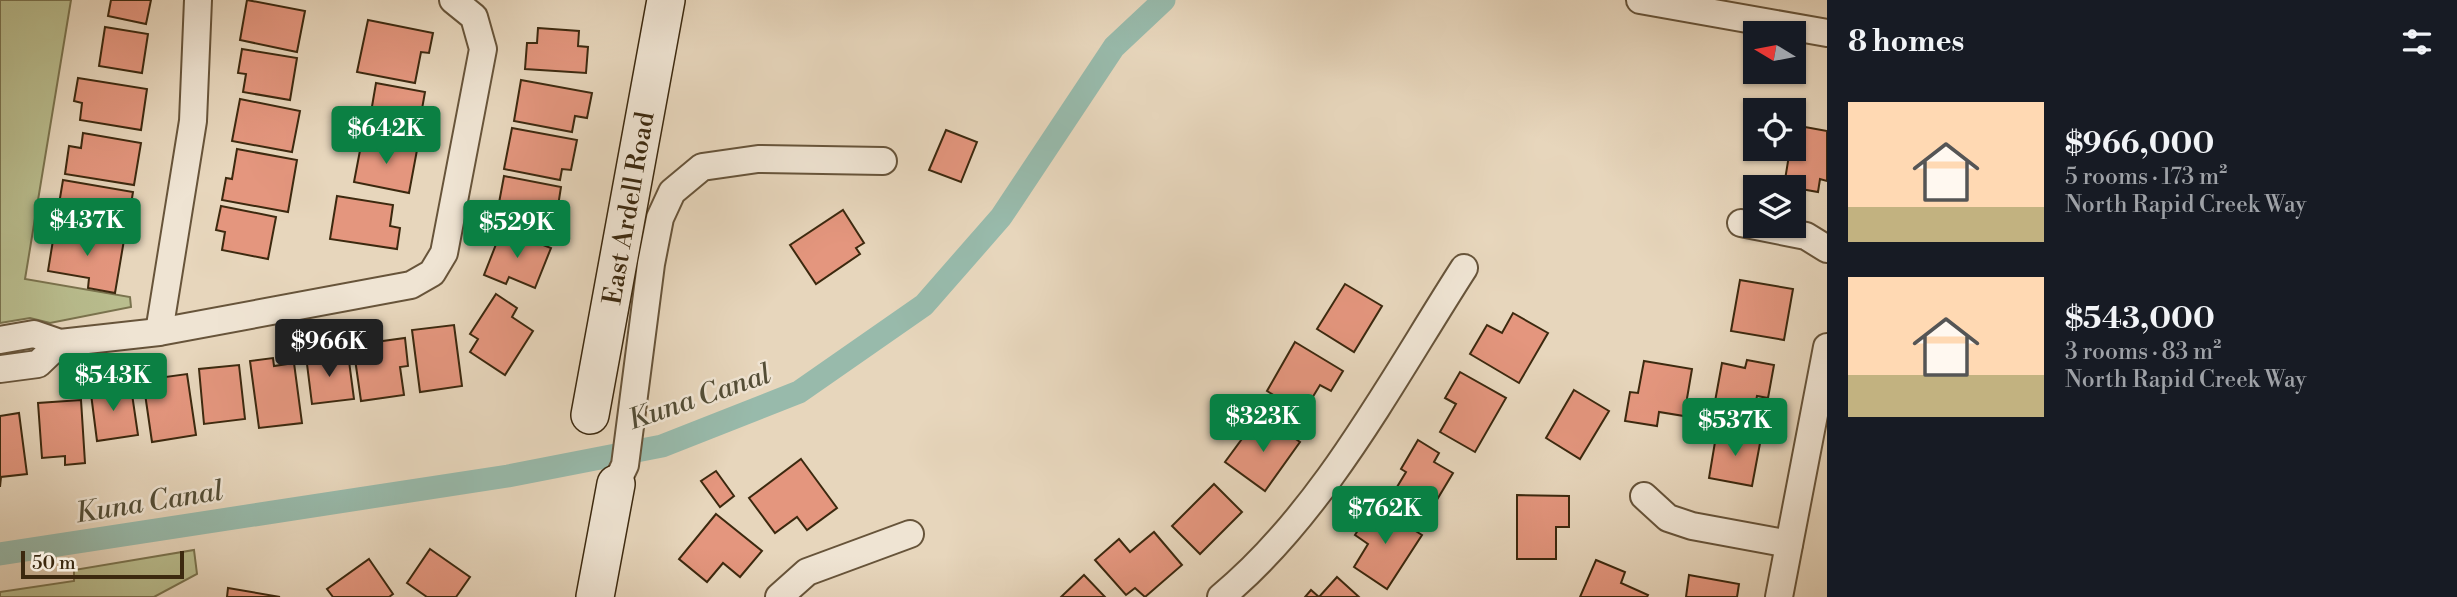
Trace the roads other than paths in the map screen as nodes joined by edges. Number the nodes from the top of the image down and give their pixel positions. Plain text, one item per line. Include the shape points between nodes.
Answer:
1 (198, 0) edge
2 (453, 0) edge
3 (666, 0) edge
4 (1640, 0) edge
5 (1689, 4) edge
6 (1827, 33) edge
7 (883, 161) dead end
8 (1741, 223) dead end
9 (1827, 248) edge
10 (1464, 268) dead end
11 (159, 332) junction
12 (0, 340) edge
13 (60, 343) junction
14 (1827, 347) edge
15 (0, 369) edge
16 (590, 415) dead end
17 (621, 474) joint
18 (1644, 496) dead end
19 (909, 534) dead end
20 (1789, 544) junction
21 (595, 597) edge
22 (779, 597) edge
23 (1221, 597) edge
24 (1779, 597) edge

1 - 11 street via 193,121
2 - 11 street via 474,17 483,50 444,253 432,273 411,285
3 - 16 street, East Ardell Road
4 - 5 street
5 - 6 street
7 - 17 street via 758,159 702,167 672,192 660,218 651,264
8 - 9 street via 1806,236
10 - 23 street via 1328,480 1287,533
11 - 13 street
12 - 13 street via 34,334
13 - 15 street via 38,364
14 - 20 street
17 - 21 street
18 - 20 street via 1668,518 1692,526
19 - 22 street via 807,572
20 - 24 street

